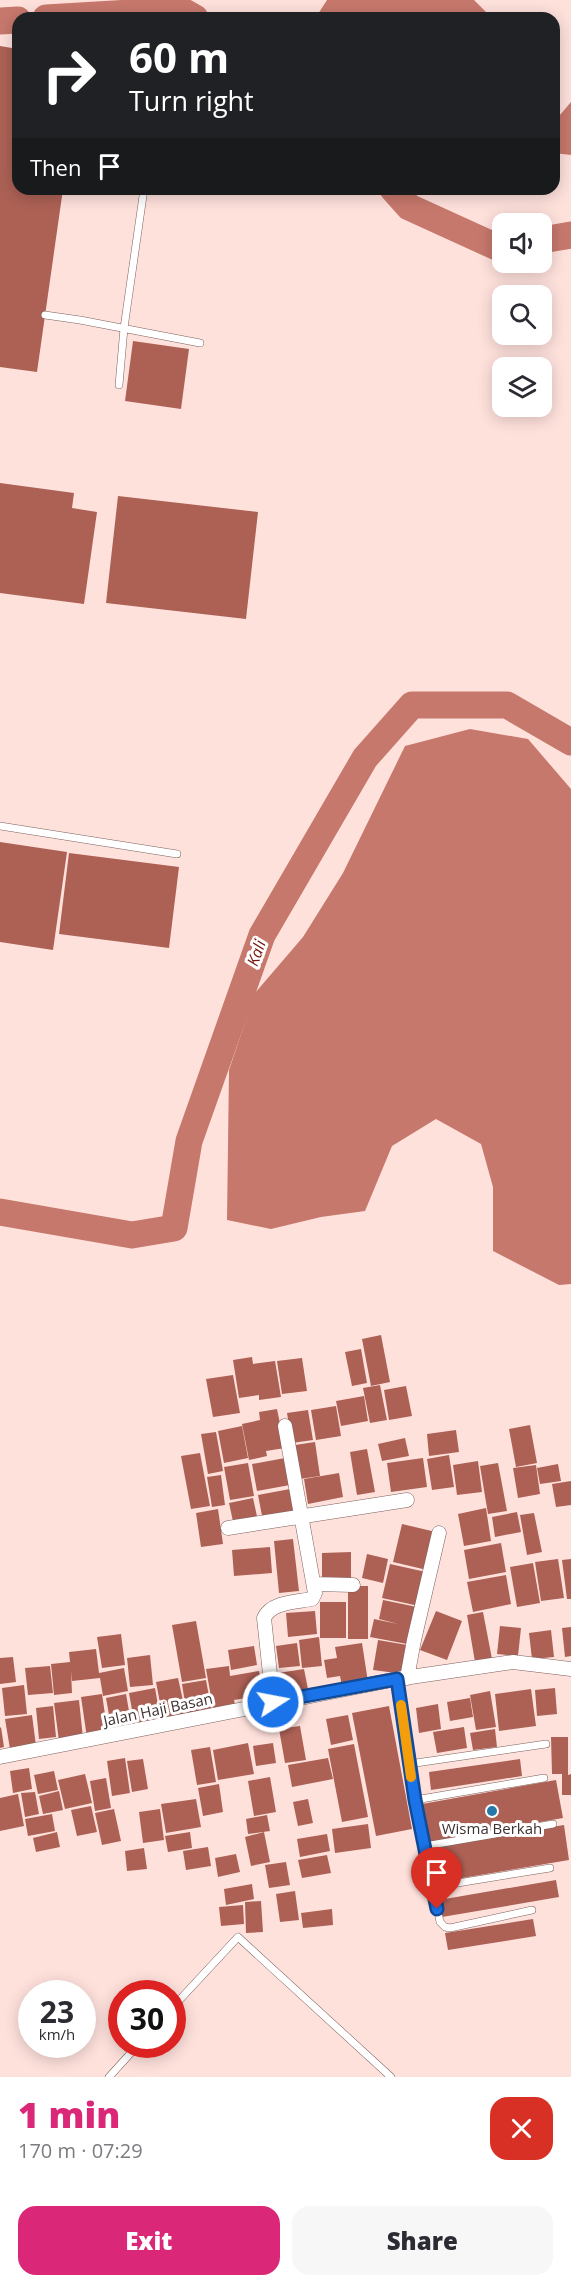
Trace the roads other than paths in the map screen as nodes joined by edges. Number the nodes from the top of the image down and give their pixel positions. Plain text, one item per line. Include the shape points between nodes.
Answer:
1 (143, 195) edge
2 (45, 315) dead end
3 (124, 328) junction
4 (200, 343) dead end
5 (119, 386) dead end
6 (0, 826) edge
7 (177, 854) dead end
8 (285, 1426) dead end
9 (407, 1500) dead end
10 (300, 1517) junction
11 (228, 1528) dead end
12 (439, 1533) dead end
13 (314, 1584) junction
14 (353, 1585) dead end
15 (571, 1669) edge
16 (402, 1679) junction
17 (273, 1702) junction
18 (546, 1744) dead end
19 (0, 1757) edge
20 (409, 1764) junction
21 (544, 1778) dead end
22 (415, 1800) junction
23 (553, 1824) dead end
24 (425, 1846) junction
25 (550, 1868) dead end
26 (433, 1887) junction
27 (532, 1910) dead end
28 (186, 1993) edge
29 (126, 2058) edge
30 (109, 2077) edge
31 (391, 2077) edge

1 - 3 lane
2 - 3 lane
3 - 4 lane
3 - 5 lane
6 - 7 lane
8 - 10 street
9 - 10 street
10 - 11 street
10 - 13 street
12 - 16 street
13 - 14 street
13 - 17 street via 312,1599 279,1605 264,1618
15 - 16 street, Jalan Haji Basan via 513,1662
16 - 17 street, Jalan Haji Basan
16 - 20 lane
17 - 19 street, Jalan Haji Basan
18 - 20 lane
20 - 22 lane
21 - 22 lane
22 - 24 lane
23 - 24 lane
24 - 26 lane
25 - 26 lane
26 - 27 lane via 440,1922 445,1927
28 - 31 lane via 238,1937
29 - 30 lane

